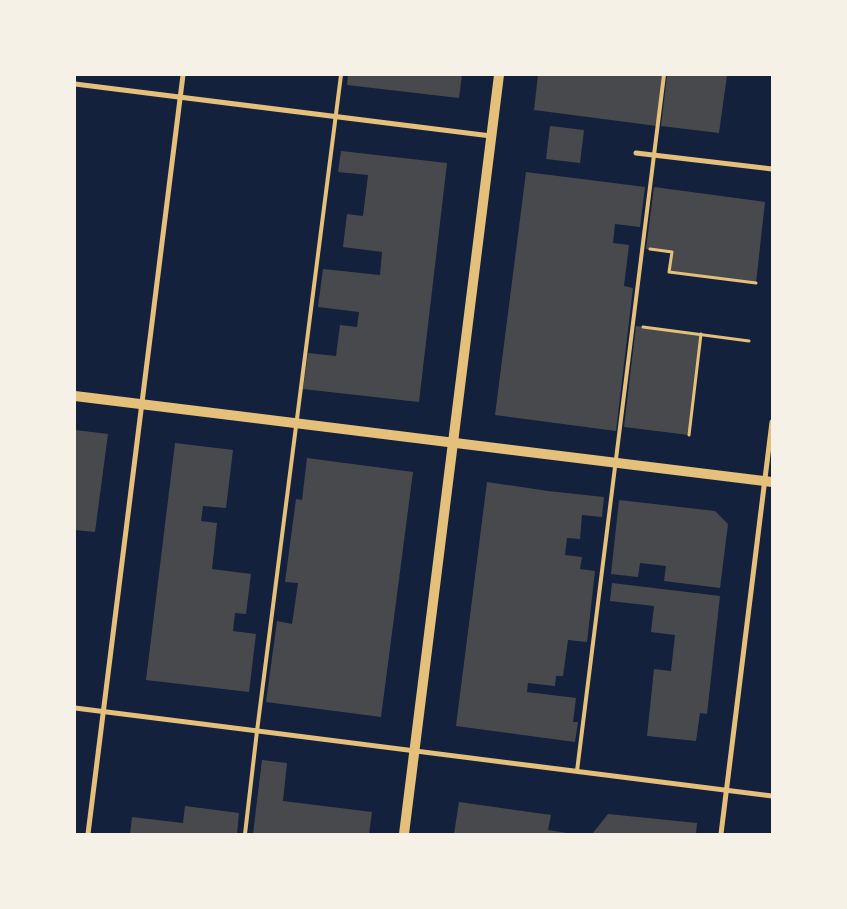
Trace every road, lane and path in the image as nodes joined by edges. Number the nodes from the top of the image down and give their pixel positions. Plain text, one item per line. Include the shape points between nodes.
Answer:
1 (183, 75) edge
2 (341, 75) edge
3 (499, 75) edge
4 (664, 75) edge
5 (75, 84) edge
6 (181, 97) junction
7 (336, 116) junction
8 (491, 136) junction
9 (636, 153) dead end
10 (653, 155) junction
11 (772, 169) edge
12 (646, 249) dead end
13 (756, 283) dead end
14 (636, 326) dead end
15 (701, 334) junction
16 (749, 341) dead end
17 (75, 396) edge
18 (141, 404) junction
19 (772, 422) edge
20 (296, 424) junction
21 (689, 435) dead end
22 (453, 444) junction
23 (616, 463) junction
24 (768, 482) edge
25 (75, 708) edge
26 (103, 711) junction
27 (257, 731) junction
28 (414, 750) junction
29 (577, 771) junction
30 (726, 790) junction
31 (772, 796) edge
32 (88, 834) edge
33 (245, 834) edge
34 (404, 834) edge
35 (721, 834) edge

1 - 6 street
2 - 7 lane
3 - 8 main road
4 - 10 lane
5 - 6 street
6 - 7 street
6 - 18 street
7 - 8 street
7 - 20 lane
8 - 22 main road
9 - 10 street
10 - 11 street
10 - 23 lane
12 - 13 path via 672,252 669,272
14 - 15 path
15 - 16 path
15 - 21 path
17 - 18 main road
18 - 20 main road
18 - 26 street
19 - 24 street
20 - 22 main road
20 - 27 lane
22 - 23 main road
22 - 28 main road
23 - 24 main road
23 - 29 lane
24 - 30 street
25 - 26 street
26 - 27 street
26 - 32 street
27 - 28 street
27 - 33 lane
28 - 29 street
28 - 34 main road
29 - 30 street
30 - 31 street
30 - 35 street

